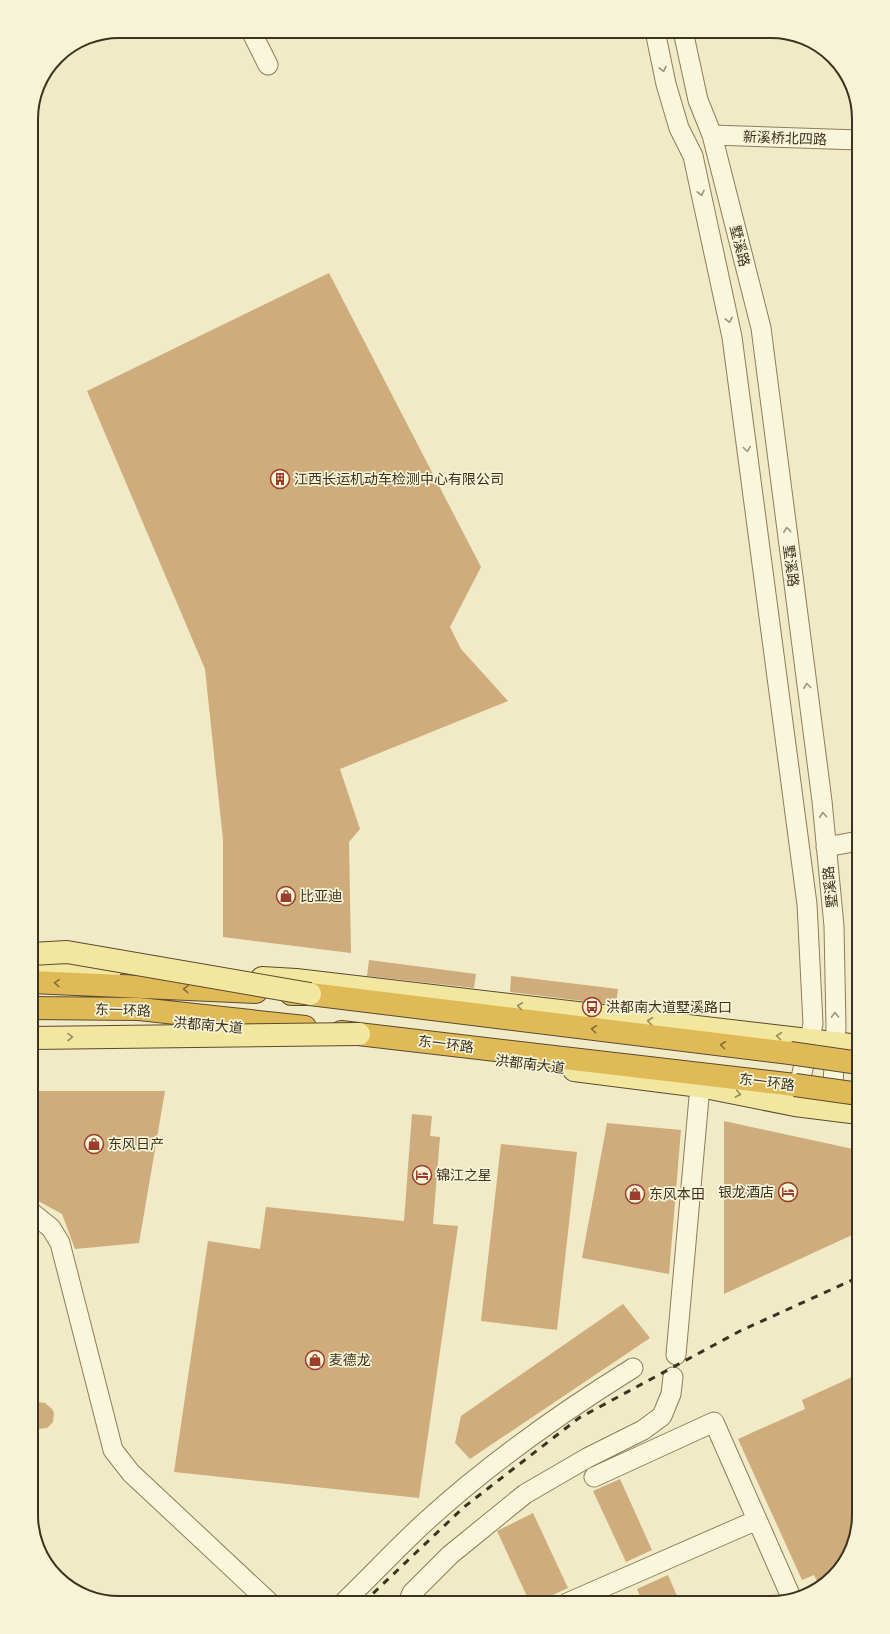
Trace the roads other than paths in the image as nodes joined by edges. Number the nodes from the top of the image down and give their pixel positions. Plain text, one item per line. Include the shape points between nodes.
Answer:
1 (254, 38) edge
2 (656, 38) edge
3 (685, 38) edge
4 (268, 65) dead end
5 (712, 135) junction
6 (852, 140) edge
7 (852, 842) edge
8 (826, 846) junction
9 (38, 954) edge
10 (38, 965) edge
11 (38, 982) edge
12 (310, 994) junction
13 (38, 1008) edge
14 (38, 1018) edge
15 (359, 1034) junction
16 (38, 1038) edge
17 (809, 1039) junction
18 (834, 1042) junction
19 (852, 1045) edge
20 (852, 1062) edge
21 (700, 1086) junction
22 (852, 1093) edge
23 (795, 1105) junction
24 (832, 1110) junction
25 (852, 1112) edge
26 (38, 1218) edge
27 (676, 1355) dead end
28 (633, 1368) dead end
29 (673, 1377) dead end
30 (594, 1478) dead end
31 (757, 1520) junction
32 (790, 1593) edge
33 (263, 1596) edge
34 (350, 1596) edge
35 (411, 1596) edge
36 (583, 1596) edge

1 - 4 street
2 -> 17 street, 墅溪路 via 679,128 693,156 732,337 808,904 813,1024
3 - 5 street, 墅溪路 via 698,100
5 - 6 street, 新溪桥北四路
8 -> 5 street, 墅溪路 via 761,328
7 - 8 street
18 -> 8 street, 墅溪路 via 834,926
9 - 12 main road, bridge via 67,952
17 -> 10 main road via 296,980 89,966
12 -> 11 highway, 东一环路, bridge
20 -> 12 highway, 东一环路, bridge
13 - 15 highway, 东一环路, bridge via 139,1009
14 - 21 main road, 洪都南大道 via 98,1017 234,1026
16 -> 15 main road, bridge
15 - 22 highway, 东一环路, bridge via 694,1072
17 - 18 main road
17 - 23 street, 墅溪路
18 - 19 main road
18 - 24 street, 墅溪路
21 -> 23 main road, 洪都南大道
21 - 27 street
23 - 24 main road, 洪都南大道
24 - 25 main road, 洪都南大道
26 - 33 street via 51,1228 60,1243 113,1450 131,1473
28 - 34 street via 582,1400 502,1457 423,1524
29 - 35 street via 671,1394 662,1416 643,1430 524,1494 450,1555
30 - 31 street via 714,1422
31 - 32 street
31 - 36 street

